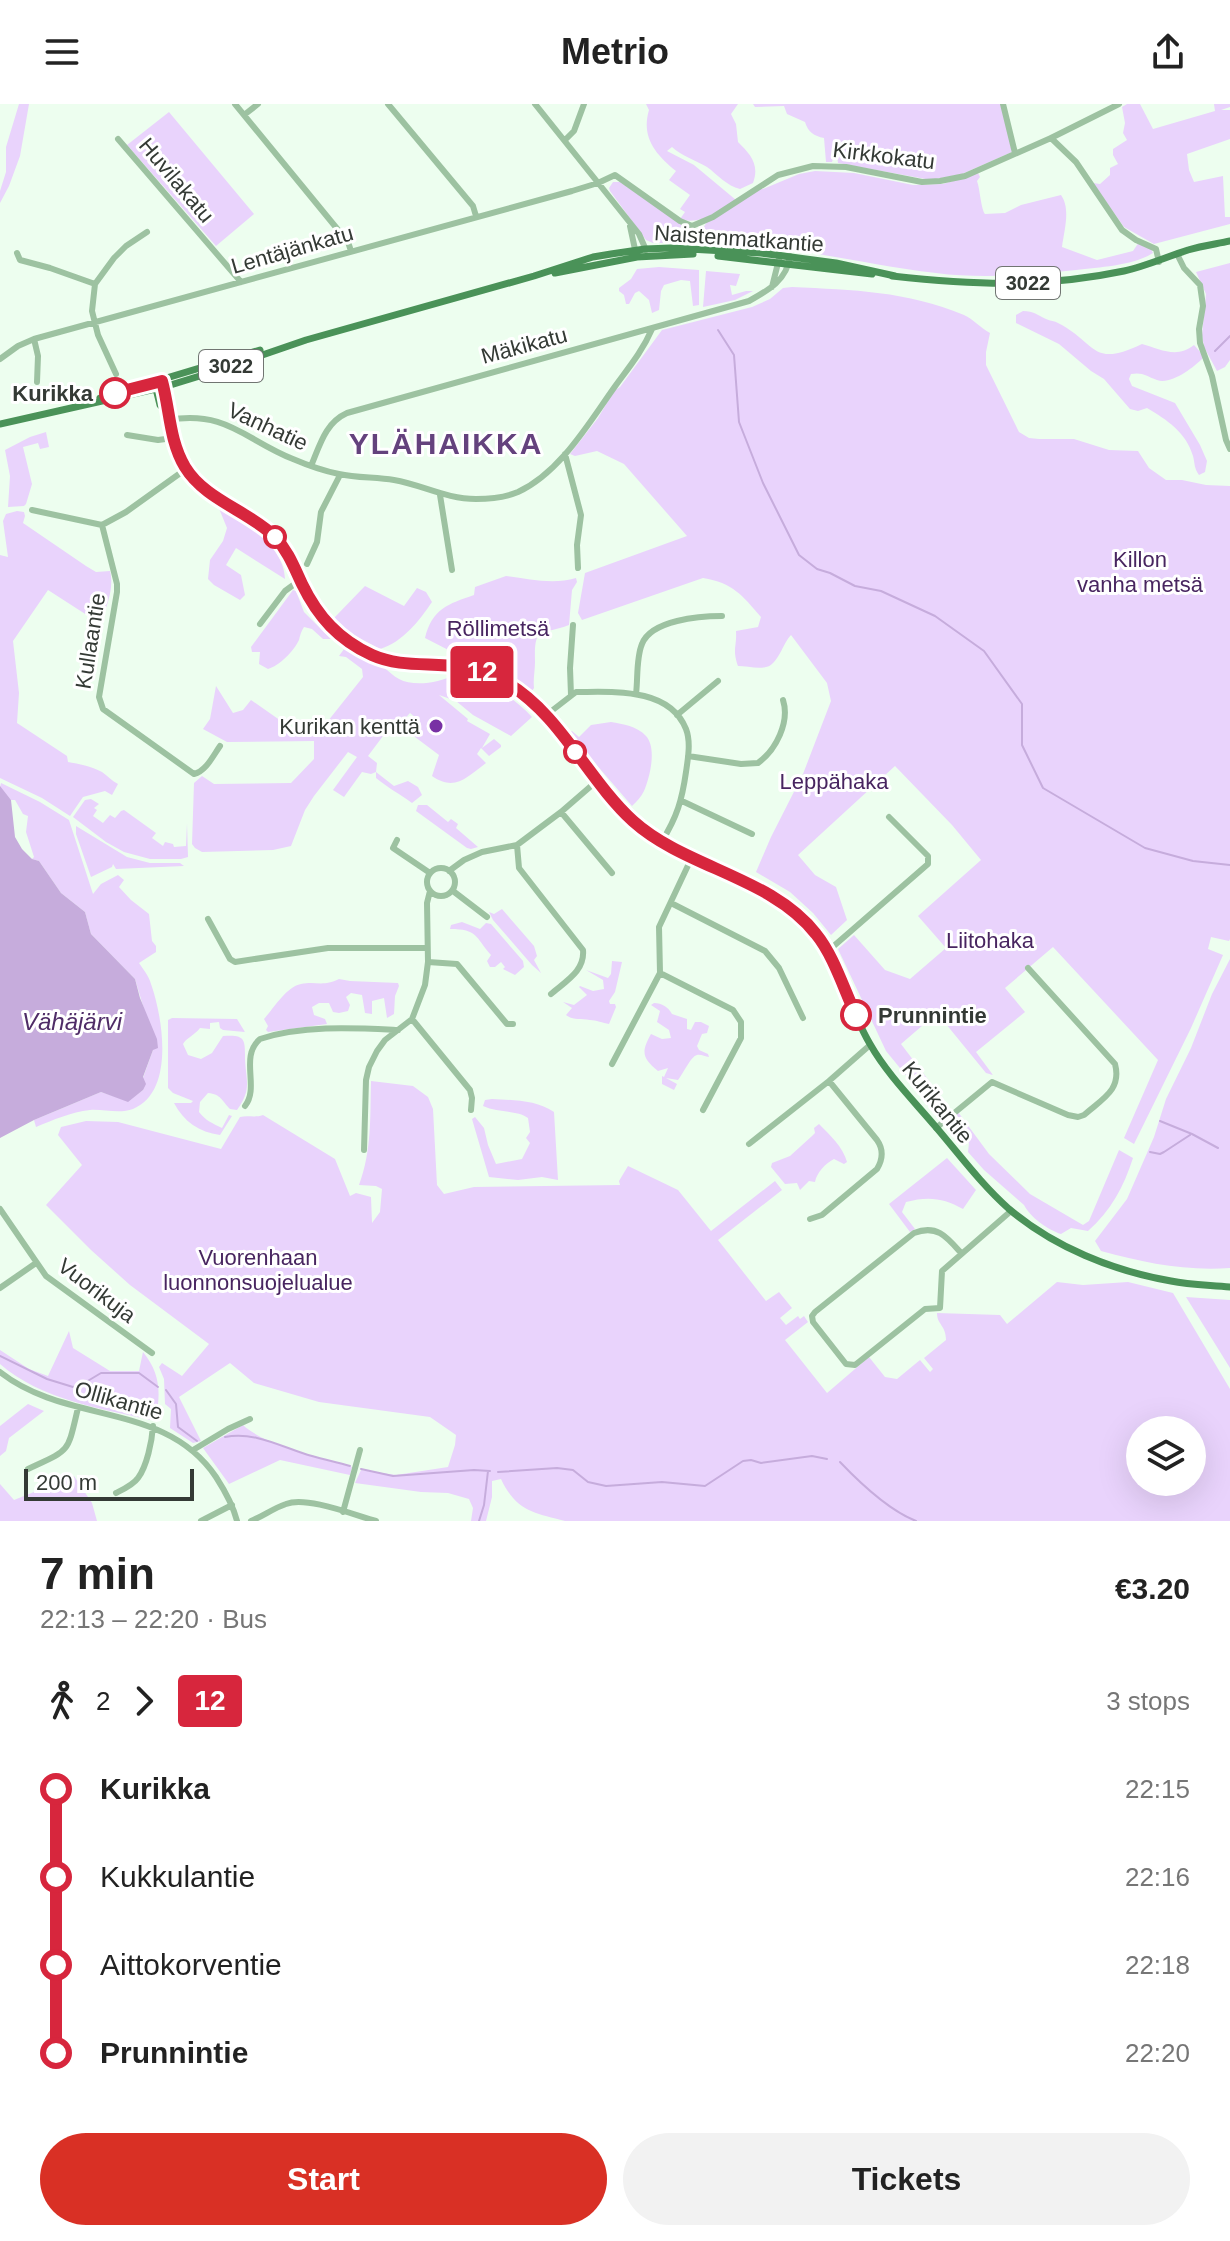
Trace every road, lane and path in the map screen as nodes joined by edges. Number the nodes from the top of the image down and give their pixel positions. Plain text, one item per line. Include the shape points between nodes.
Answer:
1 (235, 104) edge
2 (258, 104) edge
3 (388, 104) edge
4 (535, 104) edge
5 (584, 104) edge
6 (1003, 104) edge
7 (1119, 104) edge
8 (244, 115) junction
9 (1051, 138) junction
10 (118, 139) dead end
11 (565, 140) junction
12 (1015, 153) junction
13 (598, 183) junction
14 (476, 216) junction
15 (629, 223) junction
16 (147, 232) dead end
17 (1228, 242) edge
18 (351, 251) junction
19 (17, 253) dead end
20 (646, 253) junction
21 (636, 254) junction
22 (1178, 256) junction
23 (779, 259) junction
24 (789, 260) junction
25 (1159, 262) junction
26 (241, 282) junction
27 (95, 284) junction
28 (772, 287) junction
29 (95, 322) junction
30 (652, 329) junction
31 (34, 339) junction
32 (0, 359) edge
33 (116, 374) dead end
34 (37, 382) dead end
35 (159, 385) junction
36 (167, 416) junction
37 (0, 427) edge
38 (127, 435) dead end
39 (173, 438) junction
40 (1230, 449) edge
41 (565, 454) junction
42 (311, 466) junction
43 (186, 469) junction
44 (340, 475) junction
45 (440, 495) junction
46 (32, 510) dead end
47 (102, 525) junction
48 (307, 564) dead end
49 (578, 568) dead end
50 (452, 570) dead end
51 (300, 580) junction
52 (722, 616) dead end
53 (260, 624) dead end
54 (573, 625) dead end
55 (718, 681) dead end
56 (636, 694) junction
57 (571, 695) junction
58 (783, 700) dead end
59 (677, 715) junction
60 (545, 716) junction
61 (220, 746) dead end
62 (688, 756) junction
63 (598, 780) junction
64 (682, 801) junction
65 (561, 812) junction
66 (889, 817) dead end
67 (752, 834) dead end
68 (397, 840) dead end
69 (662, 841) junction
70 (517, 845) junction
71 (692, 857) junction
72 (449, 871) junction
73 (430, 873) junction
74 (612, 873) dead end
75 (430, 891) junction
76 (453, 891) junction
77 (671, 903) junction
78 (487, 917) dead end
79 (208, 919) dead end
80 (427, 948) junction
81 (828, 951) junction
82 (428, 962) junction
83 (1028, 968) dead end
84 (660, 973) junction
85 (551, 994) dead end
86 (803, 1018) dead end
87 (412, 1019) junction
88 (513, 1024) dead end
89 (398, 1030) junction
90 (870, 1045) junction
91 (612, 1064) dead end
92 (829, 1081) junction
93 (245, 1106) dead end
94 (471, 1110) dead end
95 (703, 1110) dead end
96 (936, 1128) junction
97 (749, 1144) dead end
98 (364, 1150) dead end
99 (0, 1209) edge
100 (1011, 1211) junction
101 (810, 1219) dead end
102 (961, 1253) junction
103 (36, 1263) junction
104 (1230, 1287) edge
105 (0, 1288) edge
106 (152, 1353) dead end
107 (0, 1372) edge
108 (78, 1408) junction
109 (250, 1419) dead end
110 (153, 1426) junction
111 (193, 1450) junction
112 (360, 1450) dead end
113 (28, 1469) dead end
114 (116, 1493) dead end
115 (232, 1505) junction
116 (343, 1512) junction
117 (201, 1521) edge
118 (237, 1521) edge
119 (251, 1521) edge
120 (376, 1521) edge

1 - 8 street
2 - 8 street
3 - 14 street
4 - 11 street
5 - 11 street
6 - 12 street
7 - 9 street, Kirkkokatu
8 - 18 street
9 - 12 street, Kirkkokatu
9 - 25 street via 1076,162 1122,230 1156,249
10 - 26 street, Huvilakatu
11 - 13 street
12 - 13 street, Kirkkokatu via 965,176 930,182 838,166 799,169 778,175 692,226 615,175
13 - 14 street, Lentäjänkatu
13 - 15 street
14 - 18 street, Lentäjänkatu
15 - 20 street
15 - 21 street
16 - 27 street via 126,246
17 - 22 main road, Naistenmatkantie / 3022
18 - 26 street, Lentäjänkatu
19 - 27 street via 20,260
20 - 21 main road, Naistenmatkantie / 3022
20 - 23 main road, Naistenmatkantie / 3022
21 - 35 main road, Naistenmatkantie / 3022 via 593,257
22 - 25 main road, Naistenmatkantie / 3022
22 - 40 street via 1200,285 1200,343
23 - 24 main road, Naistenmatkantie / 3022
23 - 28 street
24 - 25 main road, Naistenmatkantie / 3022 via 964,284 1099,275
24 - 28 street, Mäkikatu via 783,278
26 - 29 street, Lentäjänkatu
27 - 29 street
28 - 30 street, Mäkikatu via 749,301
29 - 31 street, Lentäjänkatu
29 - 33 street
30 - 41 street, Vanhatie
30 - 42 street, Mäkikatu via 347,413 328,428
31 - 32 street, Lentäjänkatu
31 - 34 street
35 - 36 main road, Kurikantie via 160,405
35 - 37 main road, Naistenmatkantie / 3022 via 109,394
36 - 39 main road, Kurikantie
36 - 42 street, Vanhatie via 214,420
38 - 39 street
39 - 43 main road, Kurikantie
41 - 45 street, Vanhatie via 514,493 478,499
41 - 49 street via 581,515
42 - 44 street, Vanhatie
43 - 47 street
43 - 51 main road, Kurikantie via 275,537
44 - 45 street, Vanhatie via 394,480
44 - 48 street via 321,512
45 - 50 street
46 - 47 street
47 - 61 street, Kullaantie via 117,584 99,697 103,709 194,774
51 - 53 street
51 - 60 main road, Kurikantie via 316,610 349,643 390,662 488,674
52 - 56 street via 690,617 647,635 640,647
54 - 57 street
55 - 59 street
56 - 57 street
56 - 59 street via 659,701
57 - 60 street
58 - 62 street via 784,723 758,763
59 - 62 street via 686,729
60 - 63 main road, Kurikantie
62 - 64 street
63 - 65 street
63 - 69 main road, Kurikantie via 627,816
64 - 67 street
64 - 69 street
65 - 70 street
65 - 74 street
66 - 81 street via 928,856 928,864
68 - 73 street via 393,848
69 - 71 main road, Kurikantie
70 - 72 street via 482,852
70 - 85 street via 519,868 584,951 579,971
71 - 77 street
71 - 81 main road, Kurikantie via 787,907
72 - 73 street
72 - 76 street via 455,879
73 - 75 street
75 - 76 street via 438,896
75 - 80 street
76 - 78 street
77 - 84 street via 658,930
77 - 86 street via 765,951
79 - 80 street via 235,962 328,948
80 - 82 street
81 - 90 main road, Kurikantie
82 - 87 street
82 - 88 street via 457,964 507,1024
83 - 96 street via 1115,1064 1114,1088 1078,1117 992,1082
84 - 91 street
84 - 95 street via 733,1010 741,1022 741,1038
87 - 89 street
87 - 94 street via 470,1090
89 - 93 street via 310,1030 260,1039 251,1051 251,1097
89 - 98 street via 369,1067
90 - 92 street
90 - 96 main road, Kurikantie
92 - 97 street
92 - 101 street via 877,1140 882,1160 822,1215
96 - 100 main road, Kurikantie
99 - 103 street, Vuorikuja
100 - 102 street
100 - 104 main road, Kurikantie via 1049,1236 1120,1269 1174,1282
102 - 102 street via 942,1271 940,1308 925,1309 855,1365 846,1364 813,1322 815,1312 914,1233 934,1229
103 - 105 street
103 - 106 street, Vuorikuja via 46,1276
107 - 108 street, Ollikantie via 32,1393
108 - 110 street, Ollikantie
108 - 113 street via 67,1448
109 - 111 street
110 - 111 street, Ollikantie
110 - 114 street via 138,1479
111 - 115 street, Ollikantie
112 - 116 street
115 - 117 street
115 - 118 street, Ollikantie
116 - 119 street via 290,1503
116 - 120 street

